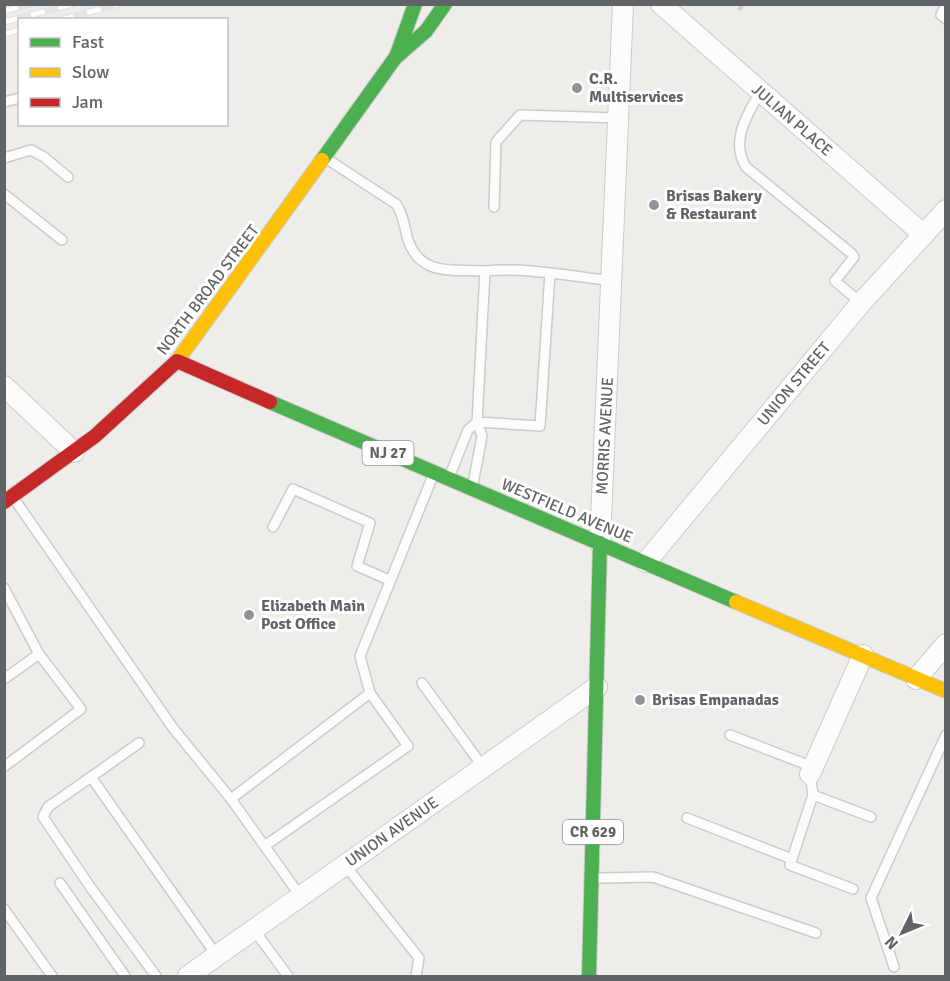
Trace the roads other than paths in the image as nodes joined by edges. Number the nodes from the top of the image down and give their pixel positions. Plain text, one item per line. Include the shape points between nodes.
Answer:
1 (415, 4) edge
2 (445, 4) edge
3 (623, 4) edge
4 (661, 4) edge
5 (945, 5) edge
6 (943, 17) edge
7 (395, 58) junction
8 (760, 92) junction
9 (619, 118) junction
10 (4, 158) edge
11 (325, 158) junction
12 (68, 177) dead end
13 (4, 194) edge
14 (494, 207) dead end
15 (945, 210) edge
16 (924, 235) junction
17 (62, 240) dead end
18 (485, 271) junction
19 (550, 273) junction
20 (612, 281) junction
21 (861, 303) junction
22 (177, 361) junction
23 (4, 386) edge
24 (477, 422) junction
25 (74, 453) junction
26 (434, 474) junction
27 (448, 479) junction
28 (472, 489) junction
29 (9, 500) edge
30 (273, 527) dead end
31 (600, 543) junction
32 (646, 562) junction
33 (389, 580) junction
34 (4, 588) edge
35 (945, 644) edge
36 (39, 654) junction
37 (863, 656) junction
38 (4, 679) edge
39 (916, 679) junction
40 (422, 683) dead end
41 (597, 687) junction
42 (945, 691) edge
43 (370, 693) junction
44 (730, 735) dead end
45 (945, 735) edge
46 (140, 743) dead end
47 (5, 766) edge
48 (483, 767) junction
49 (812, 771) junction
50 (92, 777) junction
51 (813, 795) junction
52 (231, 799) junction
53 (871, 817) dead end
54 (687, 818) dead end
55 (266, 845) junction
56 (792, 859) junction
57 (345, 865) junction
58 (592, 878) junction
59 (60, 883) dead end
60 (853, 889) dead end
61 (301, 897) junction
62 (4, 909) edge
63 (254, 930) junction
64 (816, 933) dead end
65 (217, 956) junction
66 (894, 967) dead end
67 (52, 976) edge
68 (125, 976) edge
69 (156, 976) edge
70 (188, 976) edge
71 (288, 976) edge
72 (416, 976) edge
73 (589, 976) edge

1 - 7 main road, NORTH BROAD STREET
2 - 7 main road, NORTH BROAD STREET via 426,31
3 - 9 street, MORRIS AVENUE
4 - 8 street, JULIAN PLACE
5 - 6 lane
7 - 11 main road, NORTH BROAD STREET
8 - 16 street, JULIAN PLACE
8 - 21 lane via 740,132 741,159 852,254 851,262 835,281
9 - 14 lane via 520,116 496,142
9 - 20 street, MORRIS AVENUE
10 - 12 lane via 31,150
11 - 18 lane via 396,204 417,259 429,267
11 - 22 main road, NORTH BROAD STREET
13 - 17 lane
15 - 16 street, UNION STREET
16 - 21 street, UNION STREET
18 - 19 lane
18 - 24 lane
19 - 20 lane
19 - 24 lane via 540,426
20 - 31 street, MORRIS AVENUE
21 - 32 street, UNION STREET
22 - 25 main road, NORTH BROAD STREET via 143,396
22 - 26 main road, WESTFIELD AVENUE / NJ 27
23 - 25 street
24 - 27 lane via 468,430
24 - 28 lane via 482,436
25 - 29 main road, NORTH BROAD STREET
26 - 27 main road, WESTFIELD AVENUE / NJ 27
26 - 33 lane
27 - 28 main road, WESTFIELD AVENUE / NJ 27
28 - 31 main road, WESTFIELD AVENUE / NJ 27
29 - 52 lane via 173,729
30 - 33 lane via 293,489 370,524 357,566
31 - 32 main road, WESTFIELD AVENUE / NJ 27
31 - 41 main road, MORRIS AVENUE / CR 629
32 - 37 main road, WESTFIELD AVENUE / NJ 27
33 - 43 lane via 360,656
34 - 36 lane
35 - 39 street
36 - 38 lane
36 - 47 lane via 81,709
37 - 39 main road, WESTFIELD AVENUE / NJ 27
37 - 49 street
39 - 42 main road, WESTFIELD AVENUE / NJ 27
40 - 48 lane
41 - 48 street, UNION AVENUE
41 - 58 main road, MORRIS AVENUE / CR 629
43 - 52 lane
43 - 55 lane via 408,746
44 - 49 lane
45 - 66 lane via 871,898
46 - 50 lane
48 - 57 street, UNION AVENUE
49 - 51 lane
50 - 65 lane
50 - 69 lane via 48,807 43,817
51 - 53 lane
51 - 56 lane
52 - 55 lane
54 - 56 lane
55 - 61 lane
56 - 60 lane via 790,865
57 - 61 street, UNION AVENUE
57 - 72 lane via 419,958
58 - 64 lane via 653,877
58 - 73 main road, MORRIS AVENUE / CR 629
59 - 68 lane
61 - 63 street, UNION AVENUE
62 - 67 lane
63 - 65 street, UNION AVENUE
63 - 71 lane
65 - 70 street, UNION AVENUE

